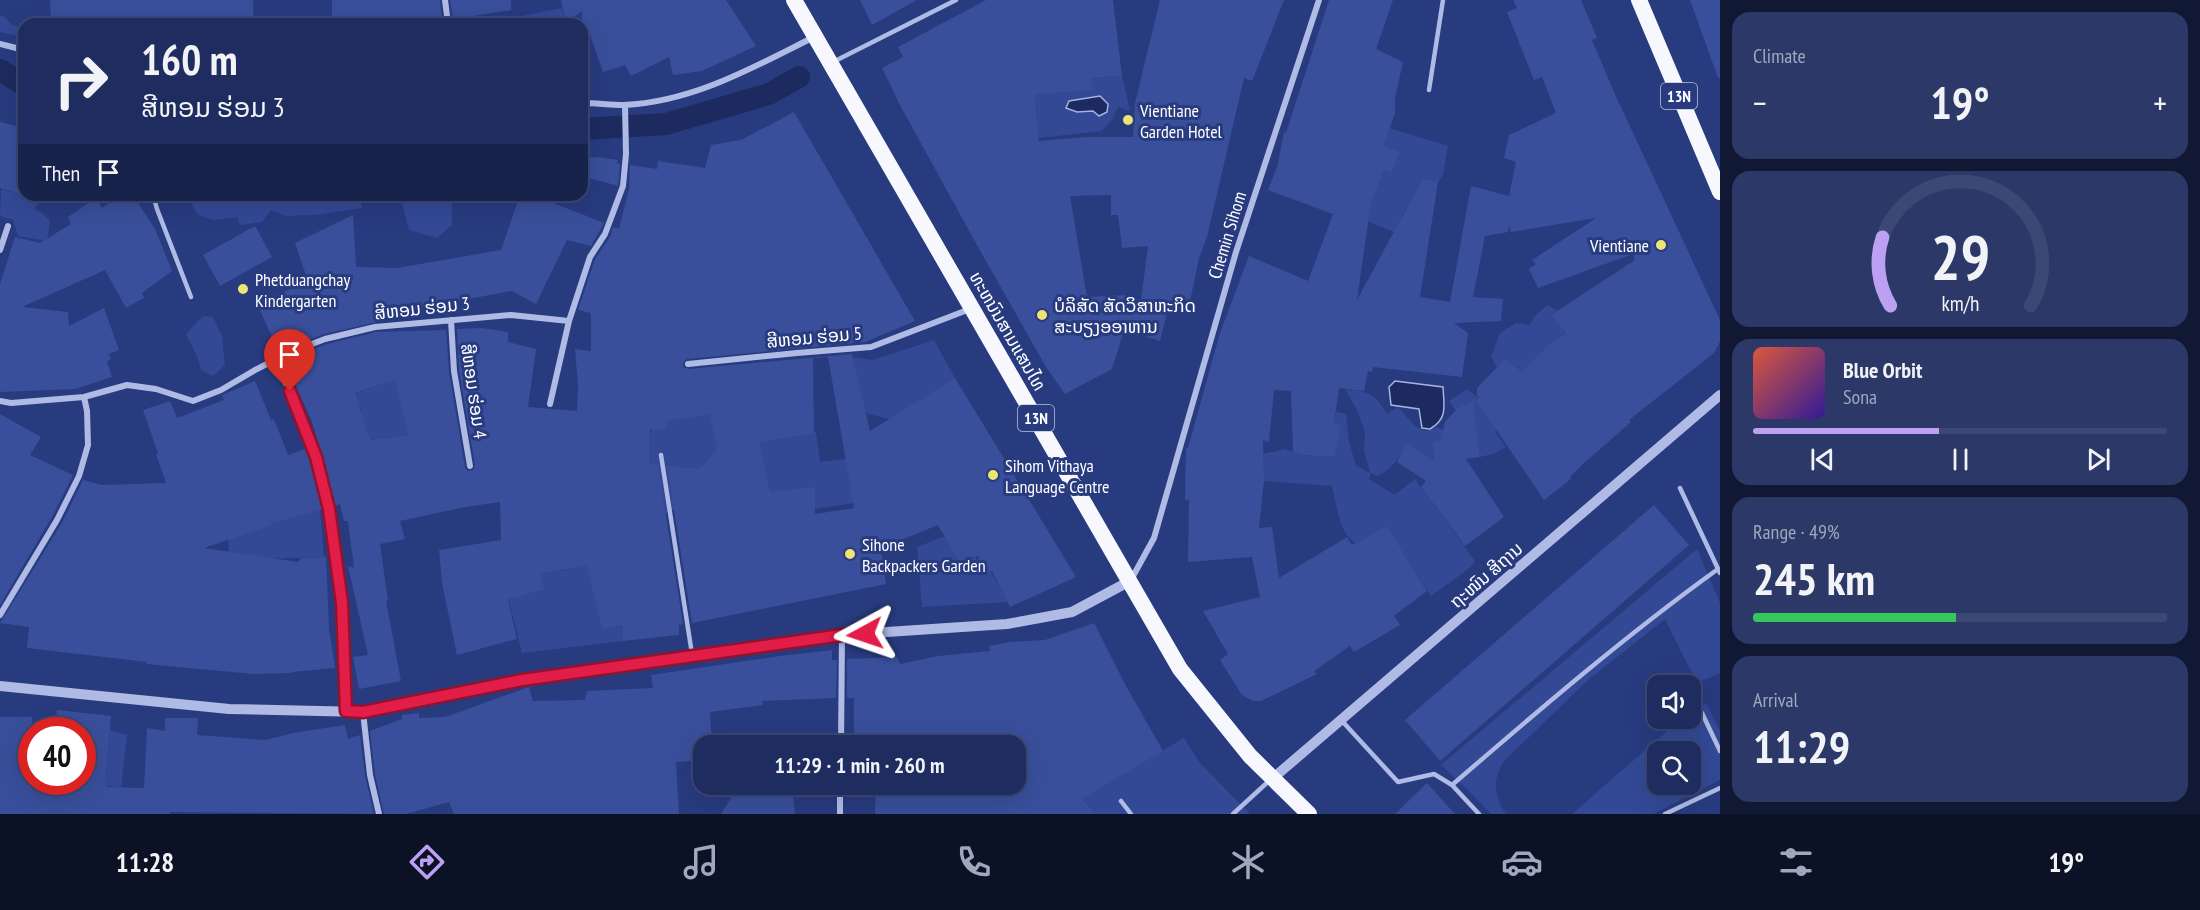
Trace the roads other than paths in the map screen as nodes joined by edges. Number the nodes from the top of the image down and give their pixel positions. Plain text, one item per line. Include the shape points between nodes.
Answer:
1 (445, 0) edge
2 (794, 0) edge
3 (956, 0) edge
4 (1319, 0) edge
5 (1443, 0) edge
6 (1639, 0) edge
7 (447, 18) edge
8 (815, 37) junction
9 (0, 44) edge
10 (18, 48) edge
11 (830, 63) junction
12 (1429, 90) dead end
13 (588, 103) edge
14 (625, 105) junction
15 (1720, 192) edge
16 (155, 201) edge
17 (8, 226) dead end
18 (0, 250) edge
19 (191, 297) dead end
20 (972, 309) junction
21 (451, 320) junction
22 (569, 321) junction
23 (274, 360) junction
24 (688, 364) dead end
25 (1720, 395) edge
26 (84, 397) junction
27 (0, 401) edge
28 (550, 404) dead end
29 (661, 455) dead end
30 (470, 466) dead end
31 (1680, 488) dead end
32 (1719, 571) edge
33 (1130, 581) junction
34 (0, 615) edge
35 (842, 635) junction
36 (692, 656) junction
37 (0, 686) edge
38 (346, 711) junction
39 (363, 712) junction
40 (1702, 713) dead end
41 (1341, 720) junction
42 (841, 735) edge
43 (1720, 751) edge
44 (1272, 779) junction
45 (1452, 785) junction
46 (1720, 788) edge
47 (840, 795) edge
48 (1120, 801) dead end
49 (379, 814) edge
50 (840, 814) edge
51 (1131, 814) edge
52 (1233, 814) edge
53 (1309, 814) edge
54 (1479, 814) edge
55 (1665, 814) edge

1 - 7 street
2 - 8 highway, ທະຫນົນສາມແສນໄທ / 13N
3 - 11 lane
4 - 33 street, Chemin Sihom via 1236,252 1154,538
5 - 12 lane
6 - 15 highway, 13N
8 - 11 highway, ທະຫນົນສາມແສນໄທ / 13N
8 - 14 street via 725,82 678,96
9 - 10 street
11 - 20 highway, ທະຫນົນສາມແສນໄທ / 13N
13 - 14 street
14 - 22 street via 623,186 605,234 590,257
16 - 19 lane
17 - 18 street
20 - 24 street, ສີຫອມ ຮ່ອມ 5 via 871,348
20 - 33 highway, ທະຫນົນສາມແສນໄທ / 13N
21 - 22 street, ສີຫອມ ຮ່ອມ 3 via 511,315
21 - 23 street, ສີຫອມ ຮ່ອມ 3 via 375,327 325,339
21 - 30 street, ສີຫອມ ຮ່ອມ 4 via 454,370
22 - 28 street
23 - 26 street, ສີຫອມ ຮ່ອມ 3 via 193,401 127,385
23 - 38 street via 316,457 329,509 342,603
25 - 41 street, ຖະໜົນ ສີຖານ
26 - 27 street, ສີຫອມ ຮ່ອມ 3
26 - 34 street via 88,445 79,476
29 - 36 lane
31 - 32 lane
32 - 45 lane via 1660,610
33 - 35 street via 1072,612 1007,624
33 - 44 highway, ທະຫນົນສາມແສນໄທ / 13N via 1180,669
35 - 36 street
35 - 42 street
36 - 39 street via 522,680
37 - 38 street via 229,709
38 - 39 street
39 - 49 street
40 - 43 lane
41 - 44 street, ຖະໜົນ ສີຖານ
41 - 45 lane via 1398,782 1434,774
44 - 52 lane
44 - 53 highway, ທະຫນົນສາມແສນໄທ / 13N
45 - 54 lane
46 - 55 lane
47 - 50 street
48 - 51 lane

